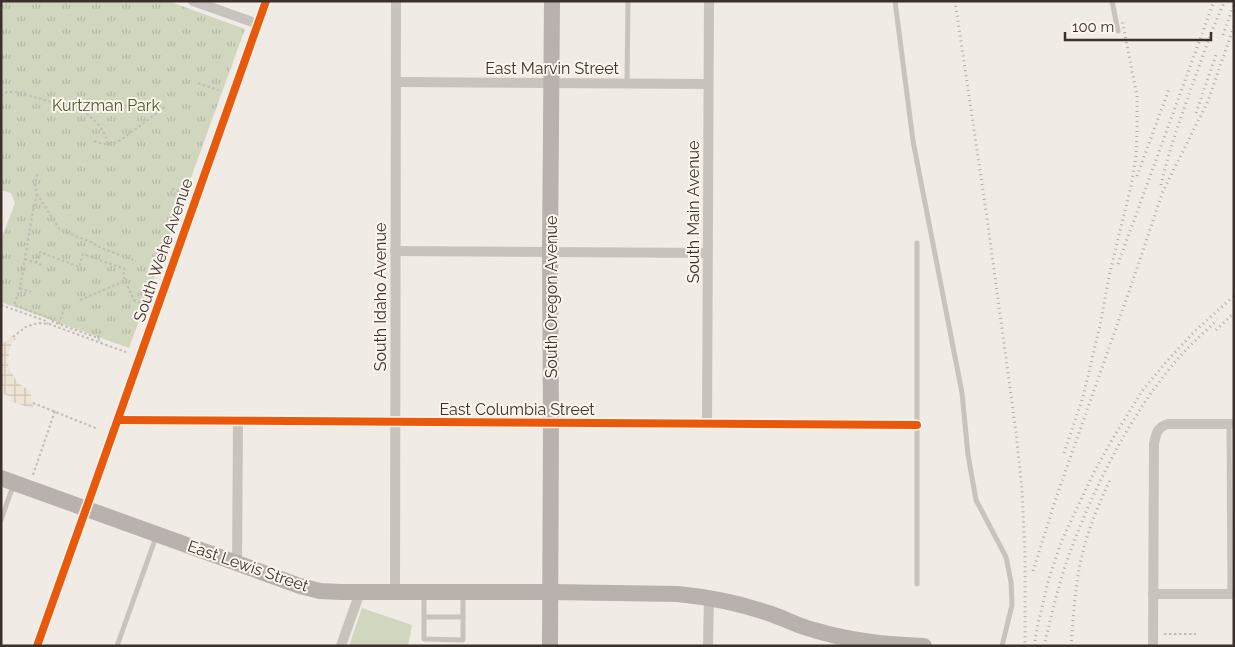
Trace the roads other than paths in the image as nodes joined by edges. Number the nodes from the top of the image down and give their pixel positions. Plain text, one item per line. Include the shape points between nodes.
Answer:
1 (193, 1) edge
2 (266, 1) edge
3 (396, 1) edge
4 (552, 1) edge
5 (628, 1) edge
6 (709, 1) edge
7 (895, 1) edge
8 (1112, 1) edge
9 (258, 24) junction
10 (1118, 31) dead end
11 (396, 82) junction
12 (552, 83) junction
13 (626, 84) junction
14 (708, 84) junction
15 (916, 243) dead end
16 (395, 251) junction
17 (550, 252) junction
18 (708, 253) junction
19 (118, 420) junction
20 (238, 421) junction
21 (395, 422) junction
22 (551, 423) junction
23 (707, 424) junction
24 (1231, 424) edge
25 (917, 425) junction
26 (8, 480) edge
27 (86, 509) junction
28 (1232, 510) edge
29 (1, 520) edge
30 (157, 534) junction
31 (237, 563) junction
32 (917, 584) dead end
33 (360, 592) junction
34 (395, 592) junction
35 (424, 592) junction
36 (463, 592) junction
37 (550, 592) junction
38 (1153, 594) junction
39 (1232, 594) edge
40 (709, 598) junction
41 (424, 617) junction
42 (463, 617) junction
43 (36, 646) edge
44 (117, 646) edge
45 (341, 646) edge
46 (550, 646) edge
47 (708, 646) edge
48 (915, 646) edge
49 (924, 646) edge
50 (1002, 646) edge
51 (1153, 646) edge

1 - 9 street
2 - 9 street, South Wehe Avenue
3 - 11 street, South Idaho Avenue
4 - 12 main road, South Oregon Avenue
5 - 13 lane
6 - 14 street, South Main Avenue
7 - 50 lane via 913,141 962,393 976,500 1006,558 1012,582 1012,605
8 - 10 lane
9 - 19 street, South Wehe Avenue
11 - 12 street, East Marvin Street
11 - 16 street, South Idaho Avenue
12 - 13 street, East Marvin Street
12 - 17 main road, South Oregon Avenue
13 - 14 street, East Marvin Street
14 - 18 street, South Main Avenue
15 - 25 lane
16 - 17 street
16 - 21 street, South Idaho Avenue
17 - 18 street
17 - 22 main road, South Oregon Avenue
18 - 23 street, South Main Avenue
19 - 20 street, East Columbia Street
19 - 27 street, South Wehe Avenue
20 - 21 street, East Columbia Street
20 - 31 street
21 - 22 street, East Columbia Street
21 - 34 street, South Idaho Avenue
22 - 23 street, East Columbia Street
22 - 37 main road, South Oregon Avenue
23 - 25 street, East Columbia Street
24 - 28 lane
24 - 38 street via 1168,424 1157,430 1154,444
25 - 32 lane
26 - 27 main road, East Lewis Street
26 - 29 lane
27 - 30 main road, East Lewis Street
27 - 43 street, South Wehe Avenue
28 - 39 lane
30 - 31 main road, East Lewis Street
30 - 44 lane
31 - 33 main road, East Lewis Street via 311,589
33 - 34 main road, East Lewis Street
33 - 45 street
34 - 35 main road, East Lewis Street
35 - 36 main road, East Lewis Street
35 - 41 lane
36 - 37 main road, East Lewis Street
36 - 42 lane
37 - 40 main road, East Lewis Street via 678,594
37 - 46 main road, South Oregon Avenue
38 - 39 street
38 - 51 street
40 - 47 street
40 - 48 main road, East Lewis Street via 753,608 836,636
41 - 42 lane
41 - 42 lane via 424,639 462,640
48 - 49 main road, East Lewis Street

